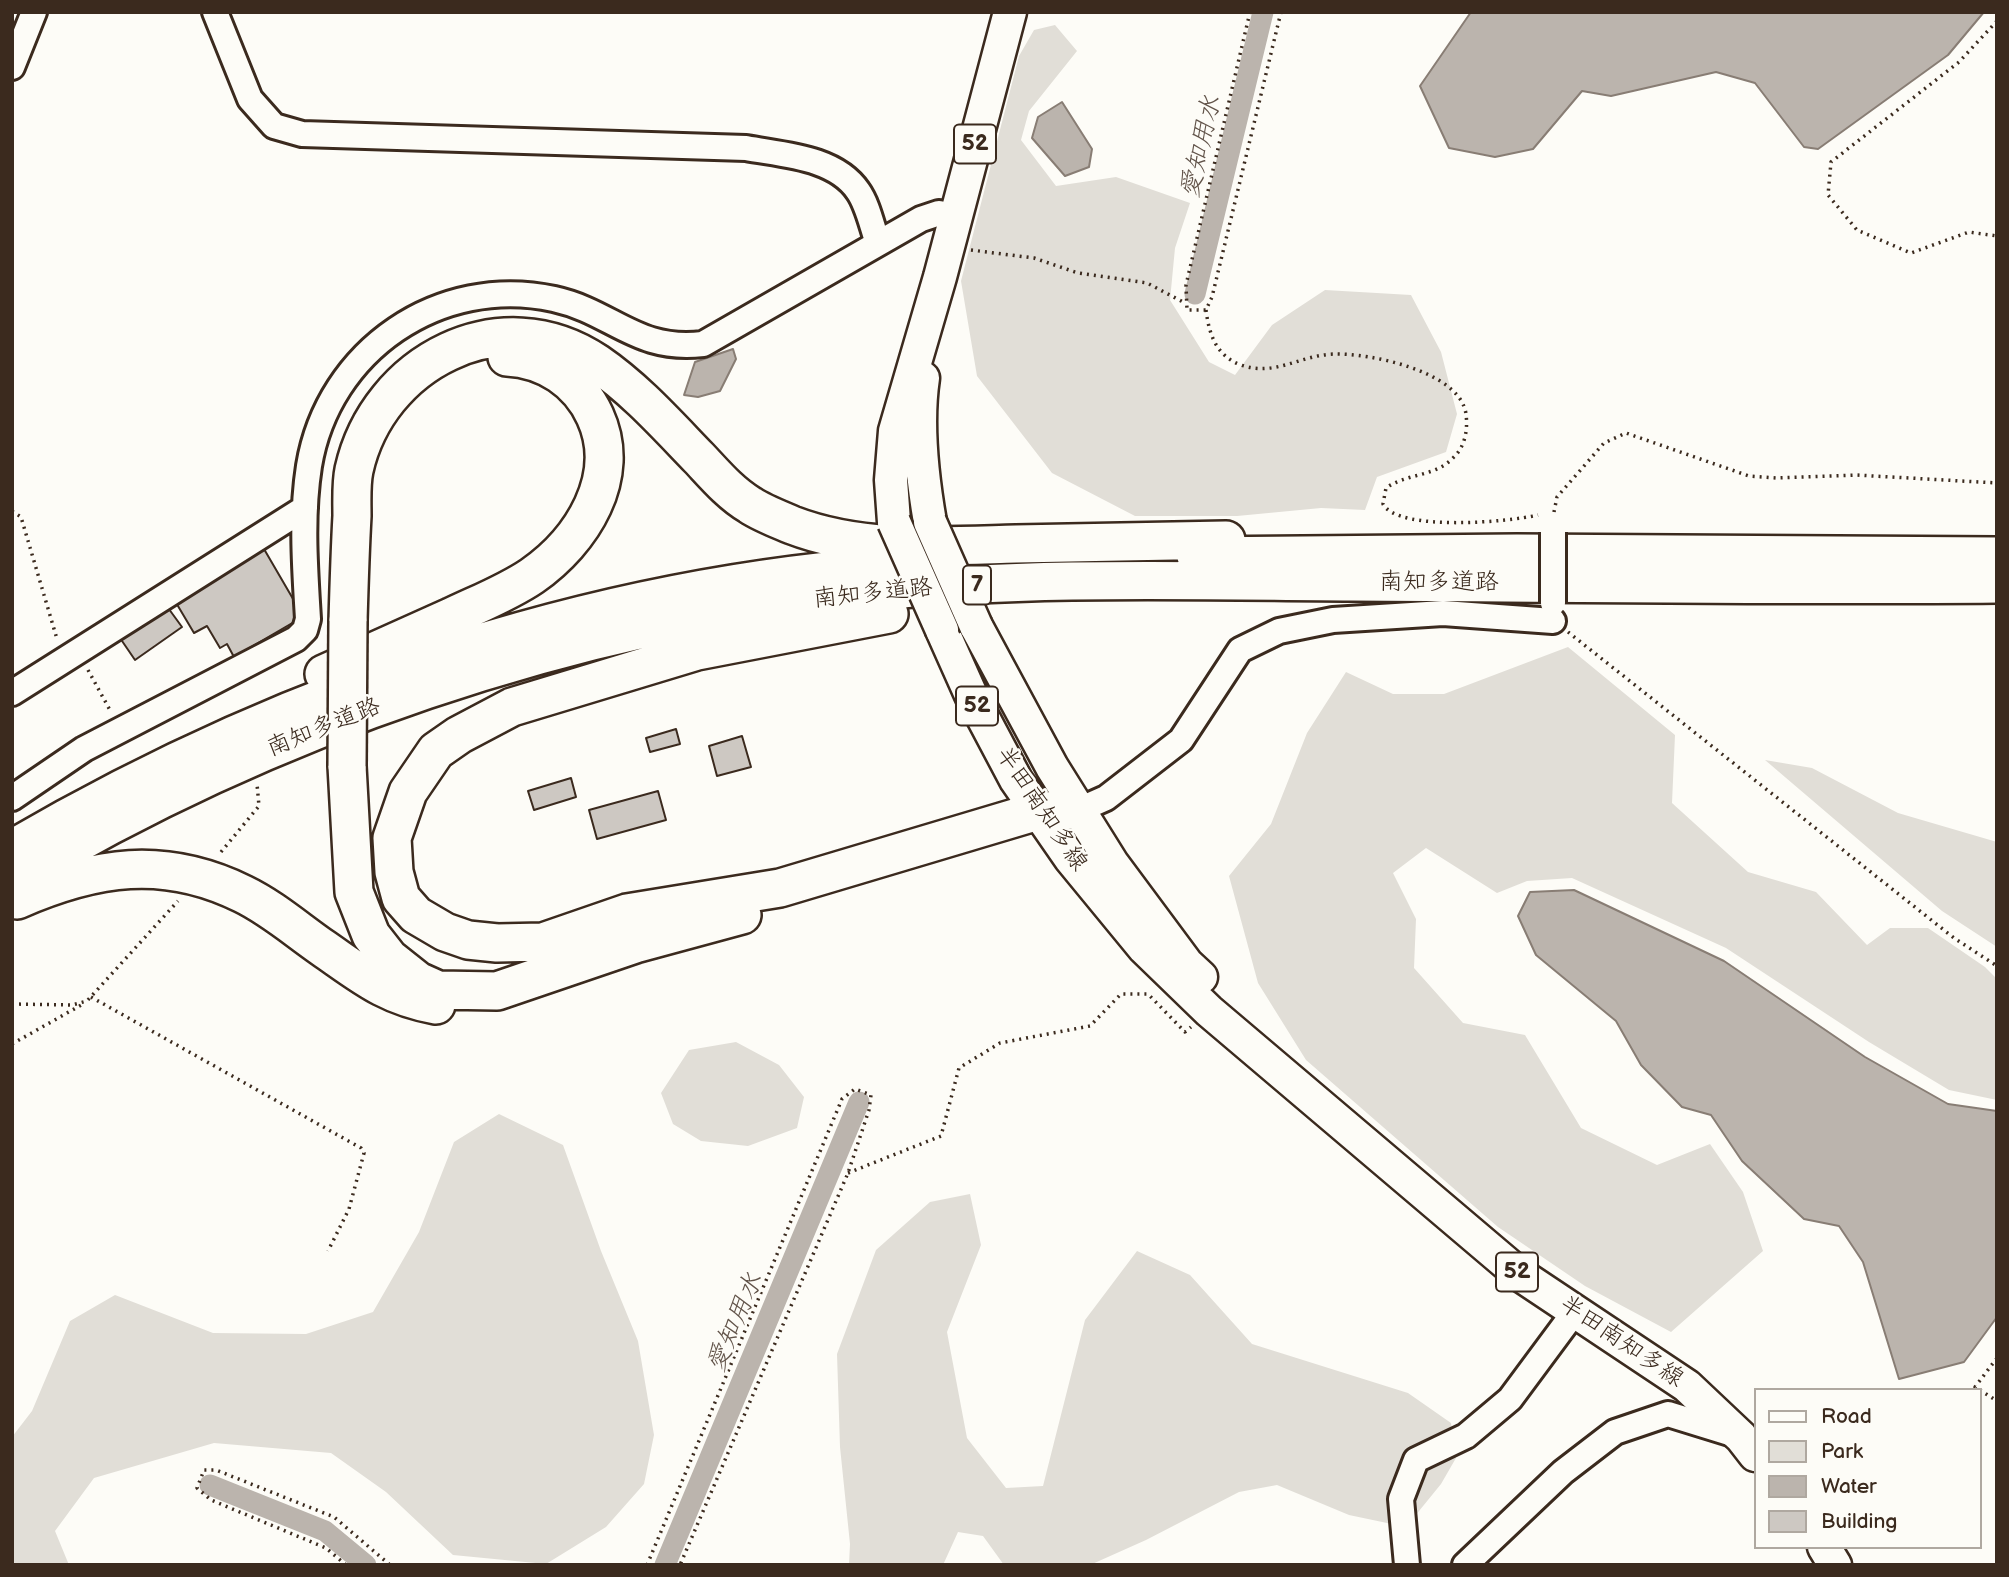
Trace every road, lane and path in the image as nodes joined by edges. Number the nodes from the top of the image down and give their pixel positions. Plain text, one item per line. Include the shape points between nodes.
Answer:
1 (33, 12) edge
2 (215, 12) edge
3 (1010, 12) edge
4 (1250, 12) edge
5 (1281, 12) edge
6 (1997, 21) edge
7 (12, 67) edge
8 (952, 230) junction
9 (1997, 236) edge
10 (878, 243) junction
11 (940, 277) junction
12 (1185, 303) junction
13 (1206, 310) junction
14 (1997, 483) edge
15 (305, 508) junction
16 (12, 511) edge
17 (1554, 522) junction
18 (1280, 555) junction
19 (1997, 556) edge
20 (1047, 581) junction
21 (1997, 584) edge
22 (1553, 612) junction
23 (355, 621) junction
24 (75, 654) junction
25 (12, 693) edge
26 (119, 731) junction
27 (137, 780) junction
28 (256, 782) dead end
29 (12, 798) edge
30 (1056, 817) junction
31 (12, 849) edge
32 (221, 852) dead end
33 (12, 881) edge
34 (178, 901) dead end
35 (12, 902) edge
36 (546, 958) junction
37 (1997, 966) edge
38 (91, 997) junction
39 (87, 1001) junction
40 (12, 1004) edge
41 (1209, 1011) junction
42 (12, 1044) edge
43 (1287, 1074) junction
44 (848, 1173) junction
45 (328, 1251) dead end
46 (1576, 1310) junction
47 (1997, 1358) edge
48 (1977, 1388) edge
49 (1981, 1391) edge
50 (1997, 1401) edge
51 (1748, 1446) edge
52 (1825, 1549) edge
53 (346, 1565) edge
54 (390, 1565) edge
55 (648, 1565) edge
56 (680, 1565) edge
57 (1408, 1565) edge
58 (1465, 1565) edge
59 (1835, 1565) edge

1 - 7 street
2 - 10 street via 250,99 274,126 302,134 746,148 814,160 858,191
3 - 8 main road, 半田南知多線 / 52
4 - 12 path via 1185,285
5 - 13 path
6 - 9 path via 1959,62 1831,162 1828,195 1857,230 1911,253 1969,232
8 - 10 street via 939,213
8 - 11 main road, 半田南知多線 / 52
8 - 12 path via 964,250 1034,258 1094,277 1147,283
10 - 15 street via 703,344 662,345 565,301 529,295 472,296 427,310 382,337 351,369 316,437
11 - 30 main road, 半田南知多線 / 52, bridge via 922,384 923,484 930,522 976,626 1052,767
11 - 30 main road, 半田南知多線 / 52, bridge via 895,431 894,522 1003,756
12 - 13 path via 1186,310
13 - 17 path via 1215,345 1238,364 1276,369 1316,356 1364,356 1427,374 1458,396 1466,421 1462,448 1440,468 1386,488 1383,504 1395,517 1473,522 1528,517
14 - 17 path via 1749,475 1626,433 1604,443 1557,497
15 - 24 street
15 - 26 street via 305,630 296,639
16 - 24 path via 21,517 60,646
17 - 22 street, bridge
18 - 19 highway, 南知多道路 / 7
18 - 23 highway via 1256,539 963,545 856,543 817,533 750,506 649,408 578,351 529,338 498,336 438,354 414,372 385,401 364,438 353,472
18 - 27 highway, 南知多道路 / 7 via 888,564 763,579 625,605 501,637 327,695
20 - 21 highway, 南知多道路 / 7
20 - 33 highway, 南知多道路 / 7 via 868,592 758,608 509,663 396,699 270,749 89,835
20 - 36 highway via 1025,598 878,615 697,651 512,707 436,751 408,792 392,838 401,898 416,915 445,932
22 - 30 street via 1333,620 1279,631 1240,650 1181,740 1106,798
22 - 37 path via 1954,939
23 - 27 highway via 366,493 380,443 403,408 437,376 493,357 545,365 568,378 588,400 598,423 604,452 601,489 588,517 551,561 506,592 269,699 151,760
23 - 36 highway via 353,765 361,848 386,915 403,937 449,959 477,964
24 - 25 street
24 - 26 path via 84,661
26 - 29 street
27 - 31 highway, 南知多道路 / 7
28 - 32 path via 259,806
30 - 36 highway via 780,888 627,913
30 - 41 main road, 半田南知多線 / 52 via 1144,948
30 - 43 main road, 半田南知多線 / 52 via 1112,863 1187,964 1259,1033
34 - 38 path
35 - 36 highway via 64,879 121,869 167,870 213,880 246,895 357,975 419,1002 454,1008 500,1006
38 - 39 path
38 - 45 path via 361,1148 364,1153 349,1209
39 - 40 path
39 - 42 path
41 - 43 main road, 半田南知多線 / 52
41 - 44 path via 1185,1032 1148,995 1121,994 1090,1026 1000,1043 959,1068 942,1136
43 - 46 main road, 半田南知多線 / 52 via 1519,1274
44 - 55 path via 871,1095 855,1089 842,1099
44 - 56 path
46 - 51 main road, 半田南知多線 / 52 via 1687,1386
46 - 57 street via 1510,1399 1466,1436 1416,1460 1401,1499
47 - 48 path
49 - 50 path
51 - 58 street via 1668,1414 1615,1432 1563,1472
52 - 59 main road
53 - 54 path via 326,1548 211,1500 197,1488 204,1470 216,1470 334,1517

